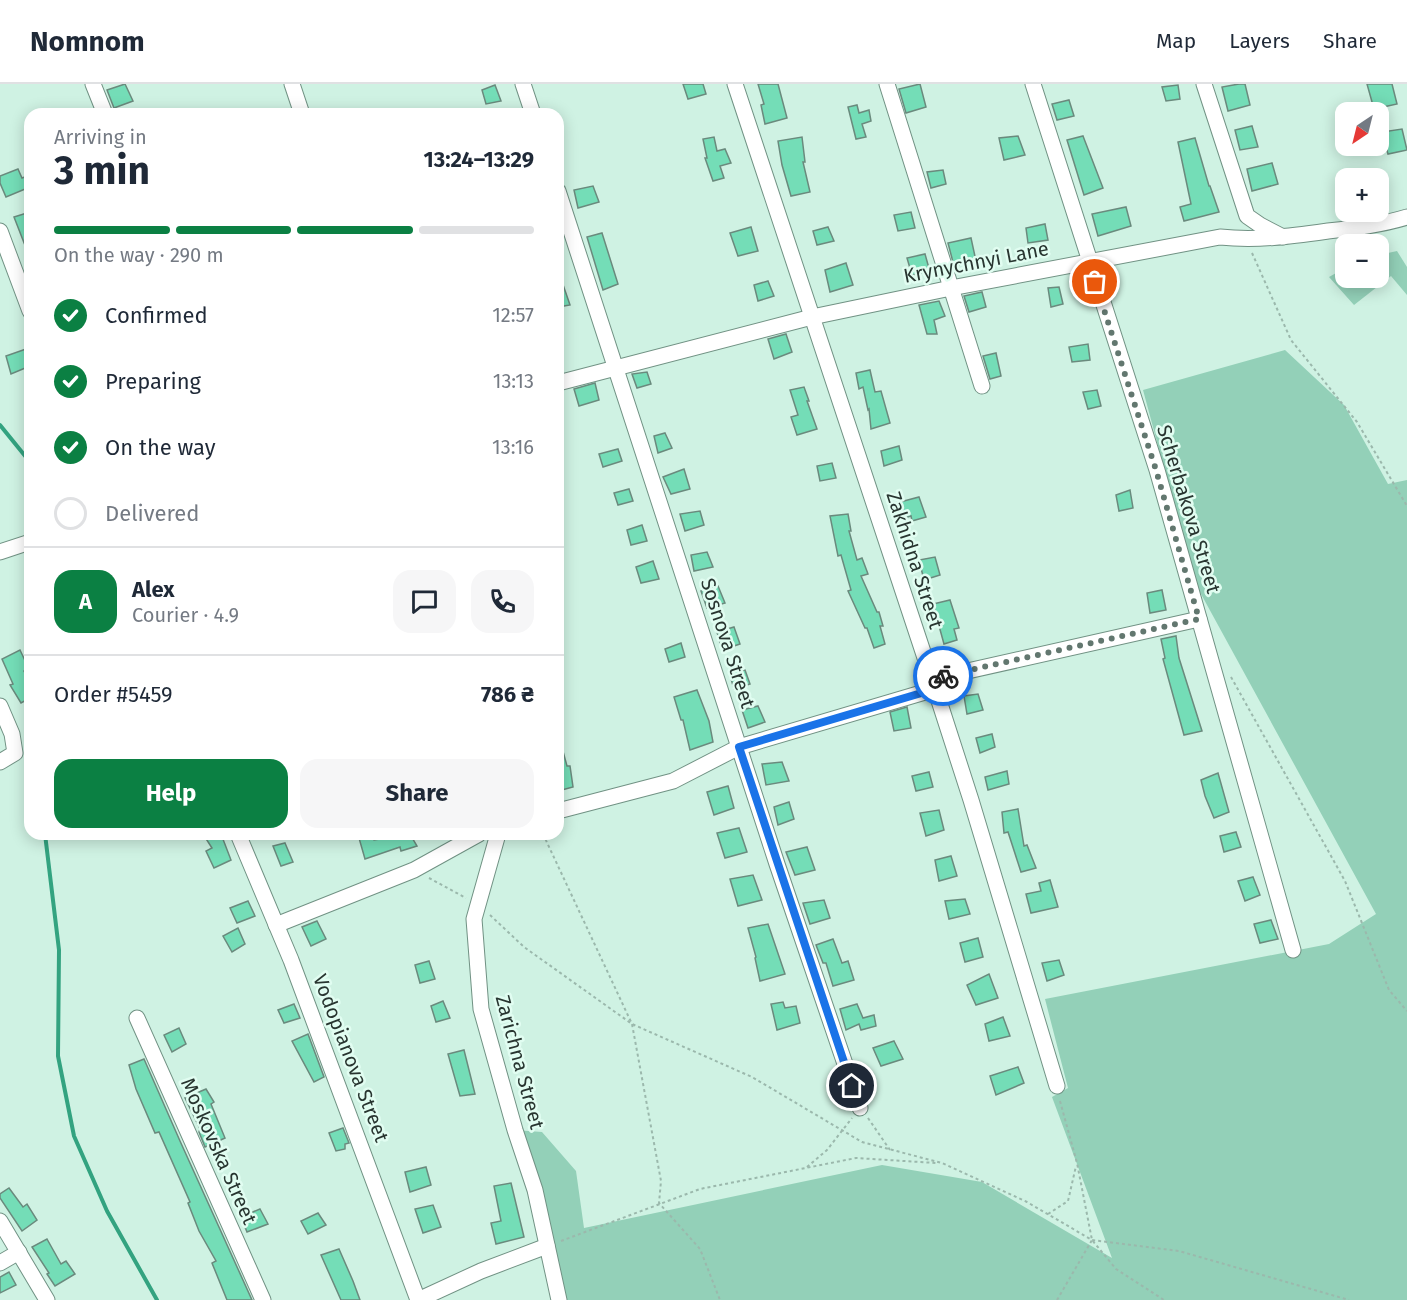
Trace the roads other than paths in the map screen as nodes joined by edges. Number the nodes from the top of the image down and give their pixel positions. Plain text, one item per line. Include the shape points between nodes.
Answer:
1 (93, 84) edge
2 (292, 84) edge
3 (523, 84) edge
4 (735, 84) edge
5 (887, 84) edge
6 (1033, 84) edge
7 (1204, 84) edge
8 (103, 108) edge
9 (300, 108) edge
10 (531, 108) edge
11 (564, 209) edge
12 (1247, 216) junction
13 (1407, 217) edge
14 (0, 231) edge
15 (1220, 237) junction
16 (1283, 237) junction
17 (1088, 261) junction
18 (951, 288) junction
19 (24, 294) edge
20 (812, 317) junction
21 (617, 369) junction
22 (564, 382) edge
23 (982, 386) dead end
24 (24, 544) edge
25 (0, 552) edge
26 (1199, 619) junction
27 (934, 684) junction
28 (0, 706) edge
29 (739, 747) junction
30 (0, 762) edge
31 (564, 809) edge
32 (241, 840) edge
33 (469, 840) edge
34 (496, 840) edge
35 (276, 925) junction
36 (1293, 950) dead end
37 (137, 1018) dead end
38 (1057, 1086) road end
39 (860, 1108) road end
40 (0, 1221) edge
41 (547, 1246) junction
42 (19, 1252) junction
43 (0, 1263) edge
44 (47, 1300) edge
45 (263, 1300) edge
46 (418, 1300) edge
47 (559, 1300) edge

1 - 8 street
2 - 9 street
3 - 10 street
4 - 20 street, Zakhidna Street
5 - 18 street
6 - 17 street, Scherbakova Street
7 - 12 street
11 - 21 street, Sosnova Street
12 - 15 street via 1239,231
12 - 16 street
13 - 16 street, Krynychnyi Lane via 1384,224
14 - 19 street
15 - 16 street, Krynychnyi Lane
15 - 17 street, Krynychnyi Lane
17 - 18 street, Krynychnyi Lane
17 - 26 street, Scherbakova Street via 1156,470
18 - 20 street, Krynychnyi Lane
18 - 23 street
20 - 21 street, Krynychnyi Lane
20 - 27 street, Zakhidna Street
21 - 22 street, Krynychnyi Lane
21 - 29 street, Sosnova Street
24 - 25 street
26 - 27 street
26 - 36 street, Scherbakova Street
27 - 29 street
27 - 38 street, Zakhidna Street
28 - 30 street via 15,753
29 - 31 street via 673,781
29 - 39 street, Sosnova Street
32 - 35 street, Vodopianova Street
33 - 35 street via 414,870
34 - 41 street, Zarichna Street via 474,919 482,1008 535,1190
35 - 46 street, Vodopianova Street
37 - 45 street, Moskovska Street
40 - 42 street
41 - 46 street
41 - 47 street, Zarichna Street
42 - 43 street
42 - 44 street

